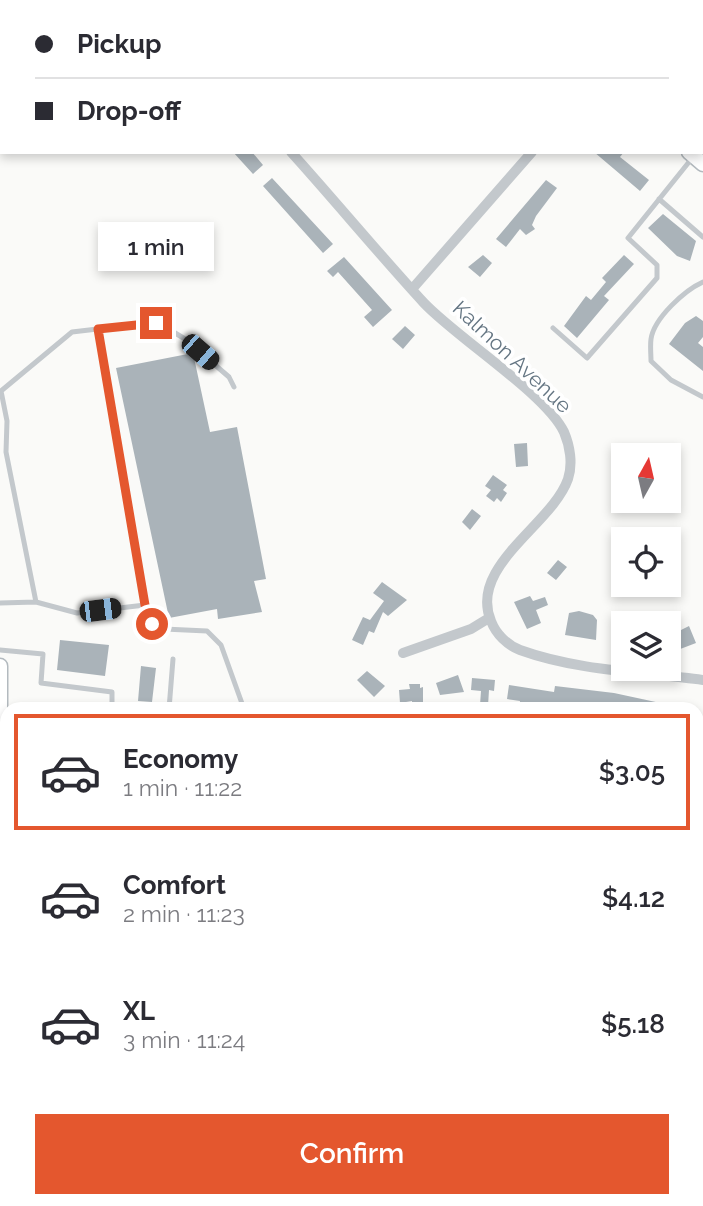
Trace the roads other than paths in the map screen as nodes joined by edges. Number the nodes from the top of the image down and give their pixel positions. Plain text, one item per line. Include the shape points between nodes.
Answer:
1 (293, 154) edge
2 (530, 154) edge
3 (695, 158) edge
4 (659, 198) junction
5 (703, 237) edge
6 (703, 282) edge
7 (413, 288) junction
8 (553, 328) dead end
9 (98, 329) junction
10 (234, 387) dead end
11 (703, 397) edge
12 (3, 453) edge
13 (36, 602) junction
14 (0, 603) edge
15 (145, 605) junction
16 (489, 618) junction
17 (0, 650) edge
18 (402, 653) dead end
19 (173, 659) dead end
20 (0, 666) edge
21 (702, 678) edge
22 (112, 702) edge
23 (170, 702) edge
24 (241, 702) edge
25 (0, 732) edge
26 (0, 739) edge

1 - 7 street, Kalmon Avenue
2 - 7 street
3 - 4 lane
4 - 5 lane
4 - 8 lane via 628,238 657,265 657,278 587,358
6 - 11 lane via 687,289 650,336 652,361 671,380
7 - 16 street, Kalmon Avenue via 536,400 562,428 570,452 569,477 559,496 492,579
9 - 10 lane via 156,323 185,339 229,377
9 - 12 lane via 72,332 1,391 7,421
9 - 15 lane
12 - 13 lane
13 - 14 lane
13 - 15 lane via 77,612
15 - 24 lane via 152,624 207,631 221,645
16 - 18 street
16 - 21 street via 510,644 544,656
17 - 22 lane via 43,654 41,683 112,692
19 - 23 lane
20 - 25 main road
25 - 26 main road

